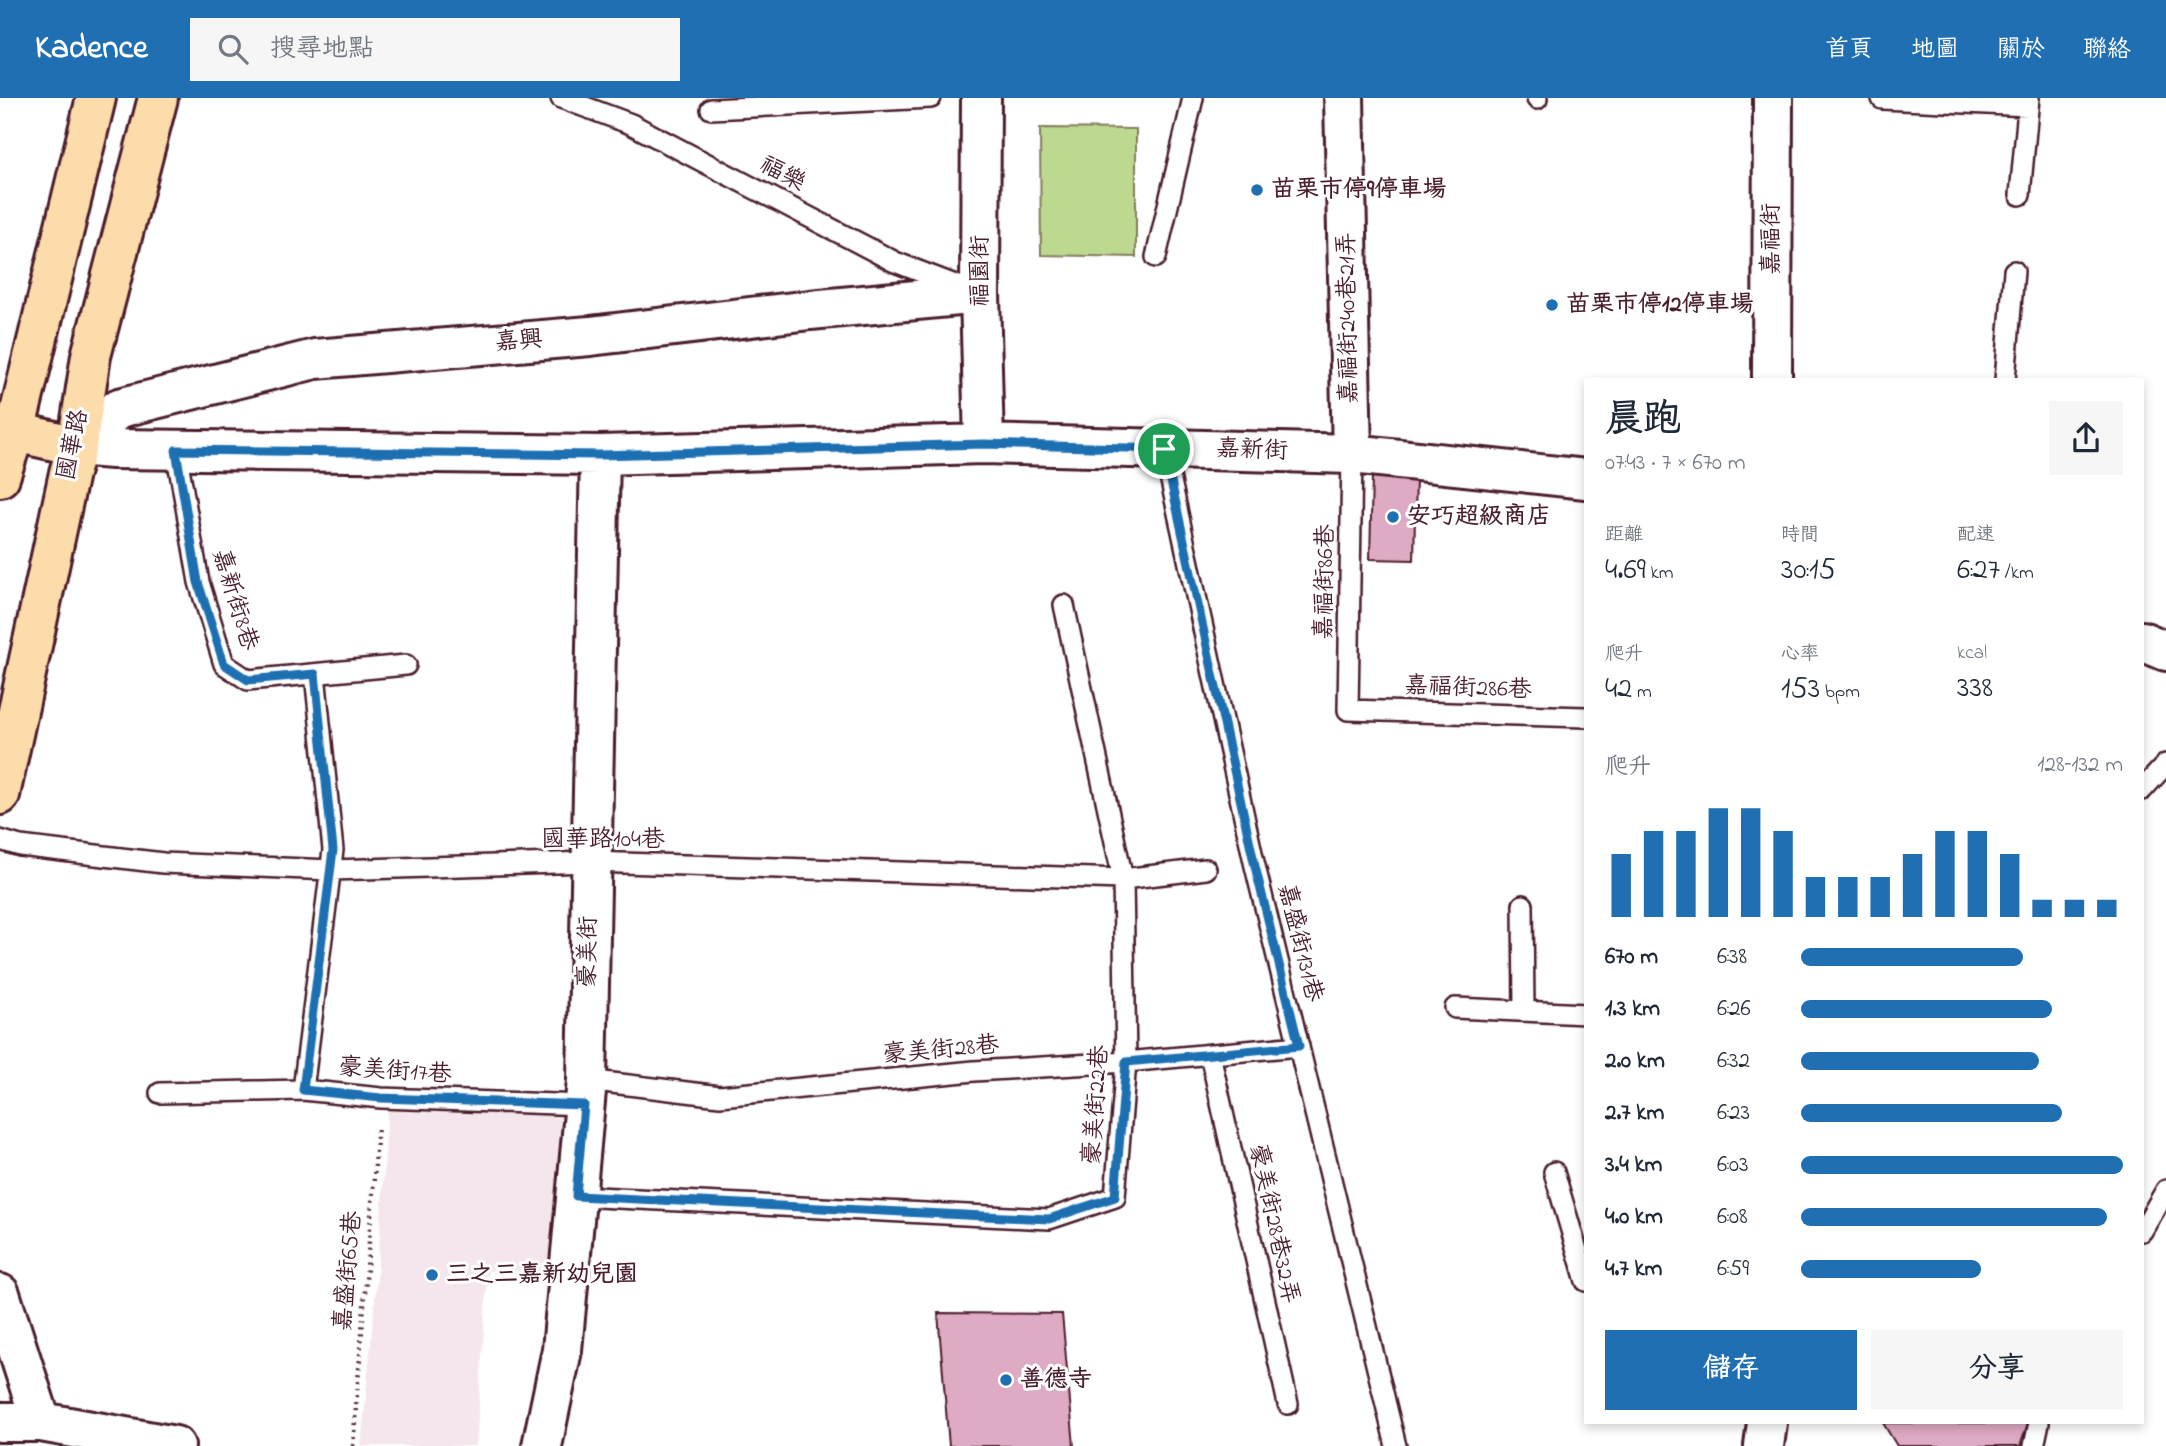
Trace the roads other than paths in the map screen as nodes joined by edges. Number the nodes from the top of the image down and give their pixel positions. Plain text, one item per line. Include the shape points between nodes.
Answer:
1 (96, 98) edge
2 (158, 98) edge
3 (561, 98) edge
4 (931, 98) edge
5 (981, 98) edge
6 (1193, 98) edge
7 (1344, 98) edge
8 (1773, 98) edge
9 (1882, 99) edge
10 (2029, 102) edge
11 (712, 109) dead end
12 (2020, 195) dead end
13 (1156, 257) dead end
14 (2014, 271) dead end
15 (980, 294) junction
16 (1772, 378) edge
17 (2005, 378) edge
18 (5, 430) edge
19 (984, 444) junction
20 (77, 446) junction
21 (1164, 449) junction
22 (176, 450) junction
23 (1352, 454) junction
24 (600, 455) junction
25 (0, 477) edge
26 (1584, 479) edge
27 (1064, 605) dead end
28 (2144, 642) edge
29 (2166, 651) edge
30 (406, 665) dead end
31 (315, 674) junction
32 (1348, 710) joint
33 (1584, 717) edge
34 (2166, 764) edge
35 (2144, 788) edge
36 (0, 795) edge
37 (0, 840) edge
38 (590, 862) junction
39 (1206, 869) dead end
40 (332, 870) junction
41 (1124, 879) junction
42 (1523, 905) dead end
43 (1455, 1009) dead end
44 (1524, 1011) junction
45 (1584, 1014) edge
46 (1299, 1046) junction
47 (1210, 1054) junction
48 (1126, 1062) junction
49 (303, 1090) junction
50 (586, 1092) junction
51 (160, 1093) dead end
52 (1554, 1172) dead end
53 (2166, 1190) edge
54 (576, 1196) junction
55 (2144, 1228) edge
56 (1584, 1274) edge
57 (0, 1294) edge
58 (1288, 1404) dead end
59 (0, 1422) edge
60 (1767, 1424) edge
61 (2039, 1424) edge
62 (44, 1434) edge
63 (176, 1446) edge
64 (542, 1446) edge
65 (1396, 1446) edge
66 (1765, 1446) edge
67 (2034, 1446) edge

1 - 18 main road
2 - 20 main road, 國華路 via 91,356
3 - 15 lane, 福樂 via 631,124 895,262
4 - 11 lane
5 - 15 street, 福園街
6 - 13 lane
7 - 23 street, 嘉福街240巷21弄
8 - 16 street, 嘉福街
9 - 10 lane
10 - 12 lane
14 - 17 lane
15 - 19 street, 福園街
15 - 20 street, 嘉興 via 590,336 315,359 118,408
18 - 20 main road
18 - 25 main road
19 - 21 street, 嘉新街
19 - 24 street, 嘉新街
20 - 22 street, 嘉新街
20 - 36 main road, 國華路
21 - 23 street, 嘉新街
21 - 46 lane, 嘉盛街131巷
22 - 24 street, 嘉新街
22 - 31 lane, 嘉新街8巷 via 198,582 224,664 248,680
23 - 26 street, 嘉新街
23 - 32 lane, 嘉福街86巷
24 - 38 street, 豪美街
27 - 41 lane, 豪美街22巷
28 - 29 street
30 - 31 lane, 嘉新街8巷
31 - 40 lane
32 - 33 lane, 嘉福街286巷
34 - 35 lane
37 - 40 lane, 國華路104巷 via 163,863
38 - 40 lane, 國華路104巷
38 - 41 lane, 國華路104巷
38 - 50 street, 豪美街
39 - 41 lane, 國華路104巷
40 - 49 lane
41 - 48 lane, 豪美街22巷
42 - 44 lane
43 - 44 lane
44 - 45 lane
46 - 47 lane, 豪美街28巷
46 - 65 lane, 嘉盛街131巷
47 - 48 lane, 豪美街28巷
47 - 58 lane, 豪美街28巷32弄
48 - 50 lane, 豪美街28巷 via 974,1071 720,1096
48 - 54 lane, 豪美街22巷 via 1115,1197 1049,1219
49 - 50 lane, 豪美街17巷 via 381,1098
49 - 51 lane, 豪美街17巷
50 - 54 street, 豪美街
52 - 56 lane
53 - 55 lane
54 - 64 street, 豪美街 via 562,1350
57 - 62 street
59 - 62 street
60 - 66 street
61 - 67 lane
62 - 63 street

